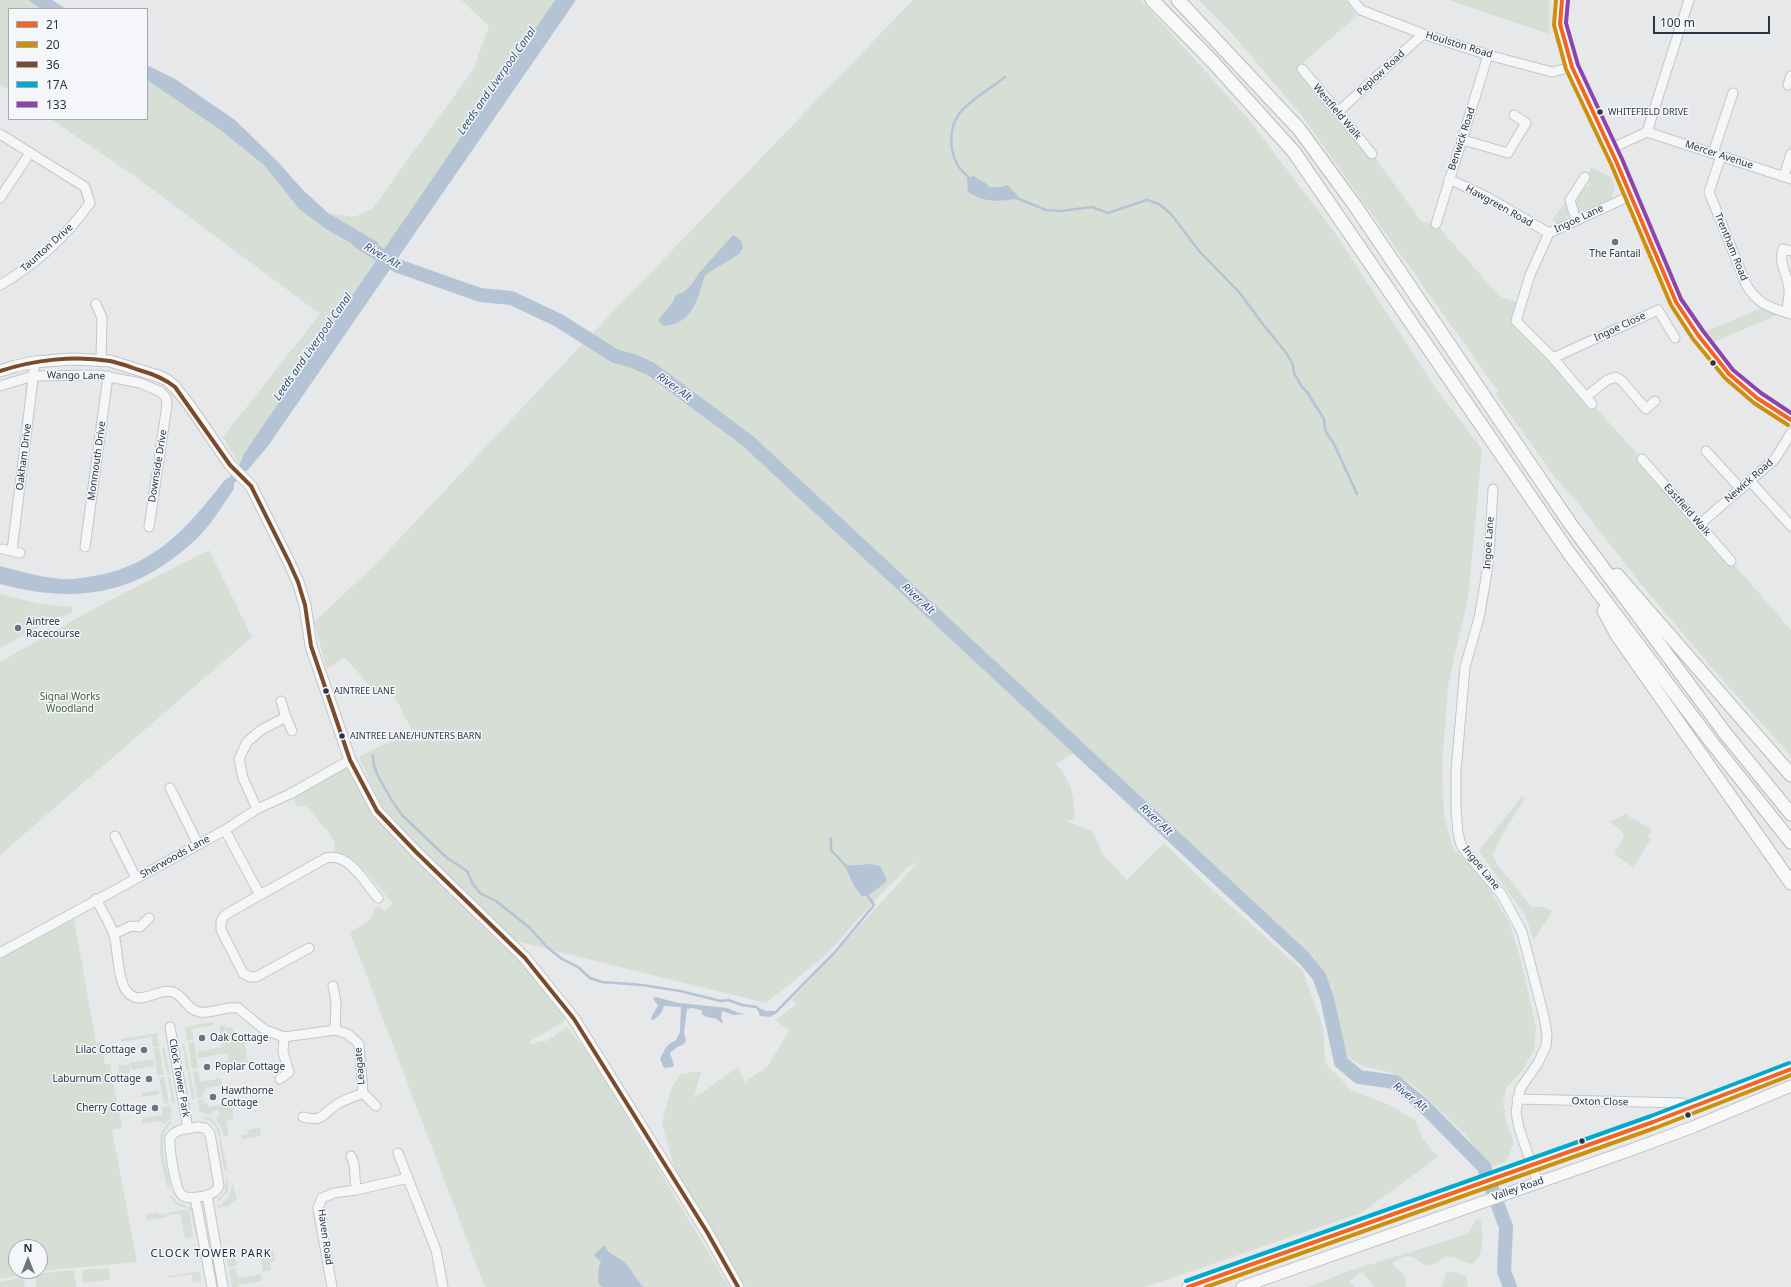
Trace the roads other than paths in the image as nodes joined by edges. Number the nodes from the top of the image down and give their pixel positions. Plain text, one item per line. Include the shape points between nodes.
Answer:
1 (1152, 0) edge
2 (1178, 0) edge
3 (1353, 0) edge
4 (1562, 0) edge
5 (1689, 0) edge
6 (1423, 34) junction
7 (1488, 55) junction
8 (1572, 67) junction
9 (1302, 70) dead end
10 (1791, 76) edge
11 (1788, 85) dead end
12 (1733, 93) dead end
13 (1338, 112) junction
14 (1514, 115) dead end
15 (1647, 132) junction
16 (0, 134) edge
17 (1462, 140) junction
18 (1610, 149) junction
19 (30, 153) junction
20 (1372, 154) dead end
21 (1717, 154) junction
22 (1791, 154) edge
23 (1585, 177) dead end
24 (1788, 177) edge
25 (1449, 179) junction
26 (1630, 196) junction
27 (0, 198) edge
28 (1576, 220) junction
29 (1436, 224) dead end
30 (1549, 233) junction
31 (1791, 251) edge
32 (0, 285) edge
33 (96, 304) dead end
34 (1789, 313) edge
35 (1675, 338) dead end
36 (1553, 358) junction
37 (101, 360) junction
38 (35, 362) junction
39 (0, 371) edge
40 (33, 376) junction
41 (108, 376) junction
42 (0, 386) edge
43 (1655, 401) dead end
44 (168, 405) joint
45 (1791, 420) edge
46 (1791, 433) edge
47 (1706, 451) dead end
48 (1642, 459) dead end
49 (1751, 482) junction
50 (1493, 489) dead end
51 (1741, 489) junction
52 (1569, 522) junction
53 (1700, 524) junction
54 (1791, 526) edge
55 (149, 527) dead end
56 (86, 546) dead end
57 (2, 549) dead end
58 (1569, 553) junction
59 (1731, 561) dead end
60 (281, 701) dead end
61 (286, 717) junction
62 (292, 731) dead end
63 (350, 760) junction
64 (1791, 775) edge
65 (170, 788) dead end
66 (257, 809) junction
67 (1791, 814) edge
68 (225, 830) junction
69 (114, 836) dead end
70 (1791, 842) edge
71 (198, 844) junction
72 (136, 878) junction
73 (1791, 883) edge
74 (260, 895) junction
75 (378, 898) dead end
76 (96, 899) junction
77 (149, 918) dead end
78 (114, 934) junction
79 (309, 948) dead end
80 (0, 953) edge
81 (333, 986) dead end
82 (170, 1027) dead end
83 (334, 1030) junction
84 (284, 1037) junction
85 (1791, 1069) edge
86 (280, 1079) dead end
87 (1791, 1086) edge
88 (363, 1093) junction
89 (1517, 1099) junction
90 (1683, 1103) dead end
91 (376, 1106) dead end
92 (302, 1117) dead end
93 (188, 1128) junction
94 (398, 1153) dead end
95 (351, 1156) dead end
96 (1531, 1166) junction
97 (408, 1178) junction
98 (1538, 1183) junction
99 (356, 1190) junction
100 (207, 1195) junction
101 (195, 1197) junction
102 (216, 1251) junction
103 (206, 1254) junction
104 (1193, 1286) edge
105 (218, 1287) edge
106 (332, 1287) edge
107 (443, 1287) edge
108 (738, 1287) edge
109 (1242, 1287) edge

1 - 58 highway via 1213,62 1294,152
2 - 52 highway via 1299,129 1356,207
3 - 6 street, Houlston Road via 1361,10
4 - 8 main road via 1560,24
5 - 15 street
6 - 7 street, Houlston Road
6 - 13 street, Peplow Road
7 - 8 street, Houlston Road via 1552,72
7 - 17 street, Benwick Road
8 - 18 main road
9 - 13 street, Westfield Walk
10 - 11 street
12 - 21 street, Trentham Road
13 - 20 street, Westfield Walk
14 - 17 street via 1526,123 1508,153
15 - 18 street
15 - 21 street, Mercer Avenue
16 - 19 street, Taunton Drive
17 - 25 street, Benwick Road
18 - 26 main road
19 - 27 street
19 - 32 street, Taunton Drive via 86,187 90,203 74,224 44,254
21 - 24 street, Mercer Avenue
21 - 34 street, Trentham Road via 1710,192 1746,284 1753,296 1766,306
22 - 24 street
23 - 28 street via 1570,200
25 - 29 street, Benwick Road
25 - 30 street, Hawgreen Road via 1487,197
26 - 28 street, Ingoe Lane
26 - 45 main road via 1676,302 1698,335 1729,374 1756,398
28 - 30 street, Ingoe Lane
30 - 36 street, Ingoe Lane via 1530,275 1516,321
31 - 34 street via 1783,249 1780,256 1789,284
33 - 37 street via 102,318
35 - 36 street, Ingoe Close via 1658,310
36 - 43 street via 1589,401 1607,380 1616,377 1646,409
37 - 38 main road, Wango Lane
37 - 63 main road, Wango Lane via 167,380 192,409 232,468 251,486 298,582 305,605 311,646
38 - 39 main road, Wango Lane
38 - 40 street, Oakham Drive
40 - 41 street, Wango Lane
40 - 42 street, Wango Lane
40 - 57 street, Oakham Drive via 16,552
41 - 44 street, Wango Lane via 140,383 161,392
41 - 56 street, Monmouth Drive
44 - 55 street, Downside Drive
46 - 49 street, Newick Road via 1775,459
47 - 51 street
48 - 53 street, Eastfield Walk
49 - 51 street, Newick Road
49 - 54 street
50 - 89 street, Ingoe Lane via 1485,584 1479,618 1465,668 1456,771 1456,809 1461,845 1502,895 1522,932 1544,1017 1546,1046 1520,1089
51 - 53 street, Newick Road
52 - 64 highway via 1630,588
52 - 67 highway via 1725,733
53 - 59 street, Eastfield Walk
58 - 70 highway via 1713,744
58 - 73 highway via 1618,635
60 - 61 street
61 - 62 street
61 - 66 street via 261,730 247,742 239,759 243,778
63 - 66 street, Sherwoods Lane via 290,794
63 - 108 main road via 377,811 525,958 574,1019 707,1232
65 - 71 street
66 - 68 street, Sherwoods Lane
68 - 71 street, Sherwoods Lane
68 - 74 street
69 - 72 street
71 - 72 street, Sherwoods Lane
72 - 76 street, Sherwoods Lane
74 - 75 street via 326,858 336,857 349,863
74 - 79 street via 225,915 221,921 221,930 243,973 256,977
76 - 78 street
76 - 80 street, Sherwoods Lane
77 - 78 street via 140,927 131,926
78 - 84 street via 122,982 126,991 135,997 152,996 165,991 175,993 190,1008 200,1012 238,1008 265,1030
81 - 83 street via 336,1002
82 - 93 street, Clock Tower Park
83 - 84 street
83 - 88 street, Leagate via 348,1034 359,1044
84 - 86 street via 283,1052 288,1072
85 - 96 main road, Valley Road via 1679,1113
87 - 98 main road, Valley Road via 1693,1127
88 - 91 street, Leagate
88 - 92 street, Leagate via 336,1104 324,1116 312,1119
89 - 90 street, Oxton Close
89 - 96 street, Ingoe Lane via 1519,1128
93 - 100 street, Clock Tower Park via 202,1127 210,1134 219,1186
93 - 101 street, Clock Tower Park via 174,1132 169,1141 178,1191 187,1198
94 - 97 street
95 - 99 street
96 - 98 street, Ingoe Lane
96 - 104 main road, Valley Road
97 - 99 street, Haven Road
97 - 107 street via 436,1250
98 - 109 main road, Valley Road
99 - 106 street, Haven Road via 334,1193 322,1198 318,1208
100 - 101 street
100 - 102 street
101 - 103 street
102 - 103 street
102 - 105 street
103 - 105 street

